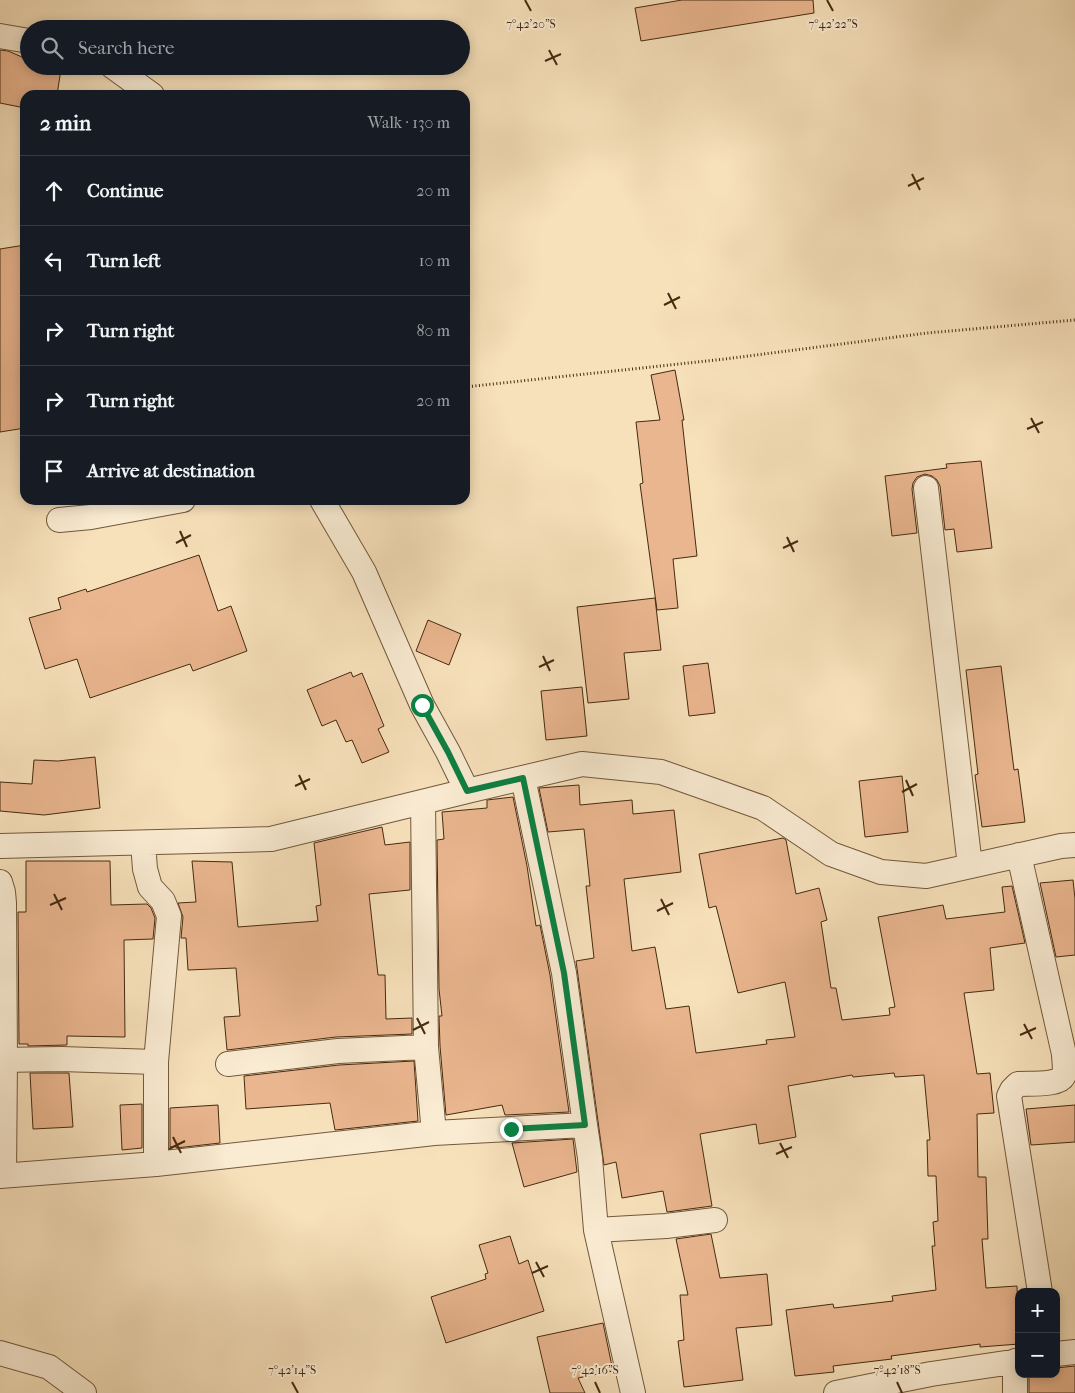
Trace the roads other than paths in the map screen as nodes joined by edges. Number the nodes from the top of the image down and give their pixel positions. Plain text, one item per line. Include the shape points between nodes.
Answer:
1 (0, 36) edge
2 (20, 39) edge
3 (124, 75) edge
4 (145, 90) edge
5 (926, 488) dead end
6 (156, 505) edge
7 (325, 505) edge
8 (59, 520) dead end
9 (523, 778) junction
10 (467, 791) junction
11 (422, 802) junction
12 (143, 843) junction
13 (0, 846) edge
14 (1075, 846) edge
15 (1019, 855) junction
16 (970, 866) junction
17 (0, 882) edge
18 (426, 1047) junction
19 (2, 1060) edge
20 (156, 1062) junction
21 (228, 1064) dead end
22 (585, 1125) junction
23 (434, 1134) junction
24 (156, 1164) junction
25 (2, 1176) edge
26 (714, 1220) dead end
27 (596, 1230) junction
28 (1039, 1288) edge
29 (1075, 1352) edge
30 (0, 1353) edge
31 (1060, 1354) edge
32 (1015, 1361) edge
33 (1016, 1378) edge
34 (84, 1393) edge
35 (633, 1393) edge
36 (836, 1393) edge
37 (1015, 1393) edge

1 - 2 street
3 - 4 street
5 - 16 street
6 - 8 street
7 - 10 street via 364,572 422,705
9 - 10 street
9 - 16 street via 582,764 661,772 763,808 831,854 881,872 926,876
9 - 22 street via 564,973
10 - 11 street
11 - 12 street via 271,839
11 - 18 street
12 - 13 street
12 - 20 street via 150,887 163,901 169,916
14 - 15 street
15 - 16 street
15 - 28 street via 1064,1054 1064,1073 1060,1079 1052,1083 1018,1084 1009,1096
17 - 19 street via 4,903
18 - 21 street via 338,1050
18 - 23 street
19 - 20 street
19 - 25 street
20 - 24 street
22 - 23 street
22 - 27 street
23 - 24 street
24 - 25 street
26 - 27 street
27 - 35 street
29 - 31 street
30 - 34 street via 49,1367
32 - 36 street
33 - 37 street

